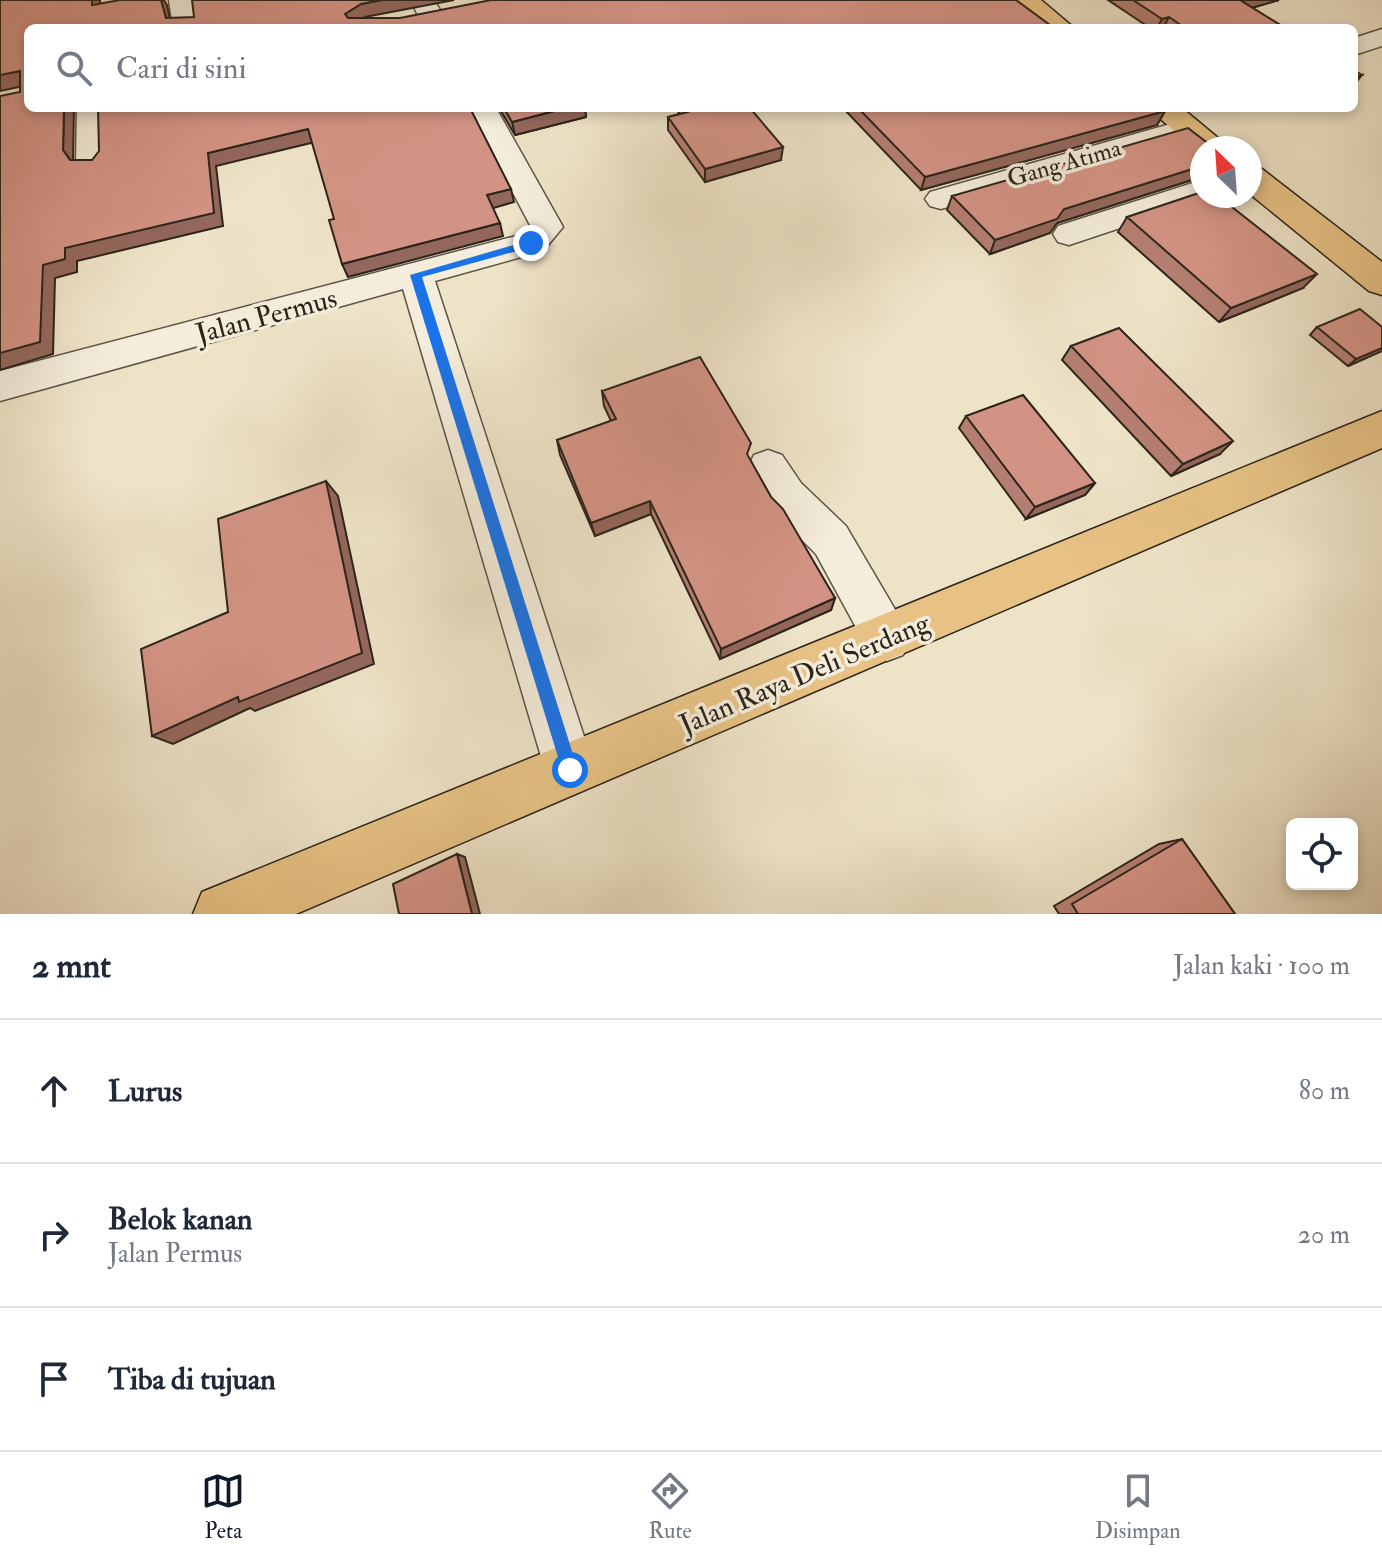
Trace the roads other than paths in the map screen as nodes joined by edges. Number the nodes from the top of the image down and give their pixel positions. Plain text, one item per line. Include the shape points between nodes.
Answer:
1 (181, 0) edge
2 (1024, 0) edge
3 (435, 14) edge
4 (405, 20) edge
5 (185, 24) edge
6 (1055, 24) edge
7 (1382, 37) edge
8 (1358, 46) edge
9 (91, 112) edge
10 (484, 112) edge
11 (1168, 112) edge
12 (1188, 128) junction
13 (1198, 136) edge
14 (91, 163) edge
15 (1262, 187) edge
16 (1190, 194) edge
17 (941, 199) dead end
18 (1069, 234) dead end
19 (416, 275) junction
20 (1382, 282) edge
21 (0, 386) edge
22 (1382, 429) edge
23 (768, 467) dead end
24 (887, 639) junction
25 (570, 770) junction
26 (224, 914) edge

1 - 5 street
2 - 6 main road
3 - 4 street
7 - 8 street
9 - 14 street
10 - 19 street, Jalan Permus via 547,227 531,243
11 - 12 main road
12 - 13 main road
12 - 17 street, Gang Atima
15 - 20 main road
16 - 18 street
19 - 21 street, Jalan Permus
19 - 25 street
22 - 24 main road, Jalan Raya Deli Serdang
23 - 24 street via 786,496 831,540
24 - 25 main road, Jalan Raya Deli Serdang
25 - 26 main road, Jalan Raya Deli Serdang

